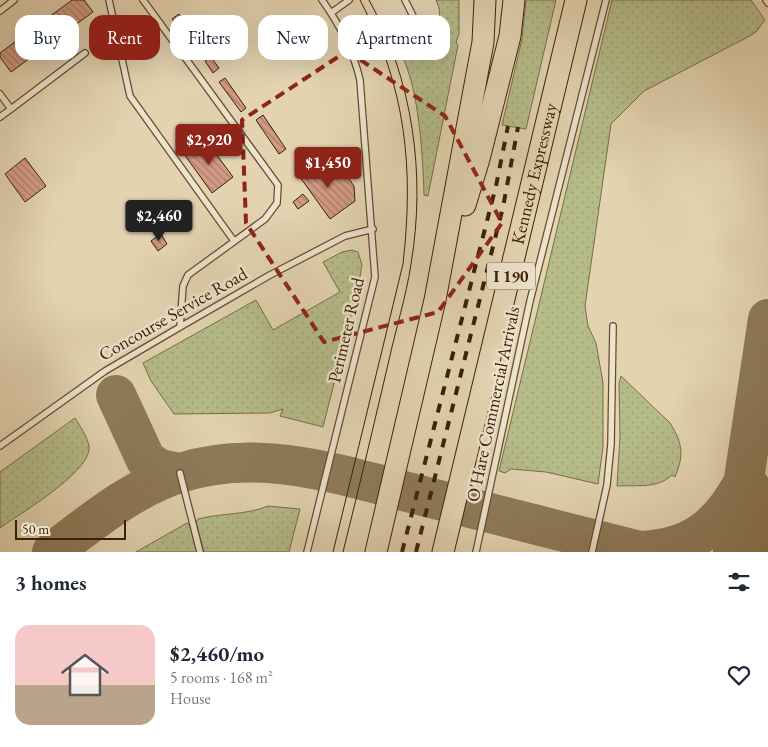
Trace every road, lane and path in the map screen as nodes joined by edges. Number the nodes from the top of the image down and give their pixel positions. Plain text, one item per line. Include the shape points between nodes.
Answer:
1 (14, 0) edge
2 (109, 0) edge
3 (143, 0) edge
4 (349, 0) edge
5 (405, 0) edge
6 (485, 0) edge
7 (514, 0) edge
8 (576, 0) edge
9 (606, 0) edge
10 (766, 0) edge
11 (325, 1) edge
12 (768, 3) edge
13 (0, 11) edge
14 (331, 13) junction
15 (412, 15) edge
16 (85, 53) dead end
17 (0, 94) edge
18 (11, 109) junction
19 (0, 117) edge
20 (372, 229) junction
21 (234, 241) junction
22 (435, 300) junction
23 (613, 326) dead end
24 (180, 327) junction
25 (0, 446) edge
26 (180, 473) dead end
27 (200, 552) edge
28 (307, 552) edge
29 (376, 552) edge
30 (443, 552) edge
31 (476, 552) edge
32 (592, 552) edge

1 - 13 lane
2 - 21 lane via 130,96
3 - 21 lane via 278,185 277,203 265,219
4 - 14 lane
5 - 15 lane
6 - 22 highway via 483,42
7 - 22 highway via 510,36 479,159
8 - 30 highway, Kennedy Expressway / I 190
9 - 31 lane, O'Hare Commercial Arrivals via 530,301
10 - 12 lane
11 - 14 lane, Perimeter Road
14 - 20 lane, Perimeter Road via 352,51 360,80
16 - 18 lane
17 - 18 lane
18 - 19 lane
20 - 24 lane, Concourse Service Road via 344,236
20 - 28 lane, Perimeter Road via 375,277
21 - 24 lane via 188,275 183,286
22 - 29 highway
23 - 32 lane via 607,485
24 - 25 lane, Concourse Service Road via 105,371
26 - 27 lane

